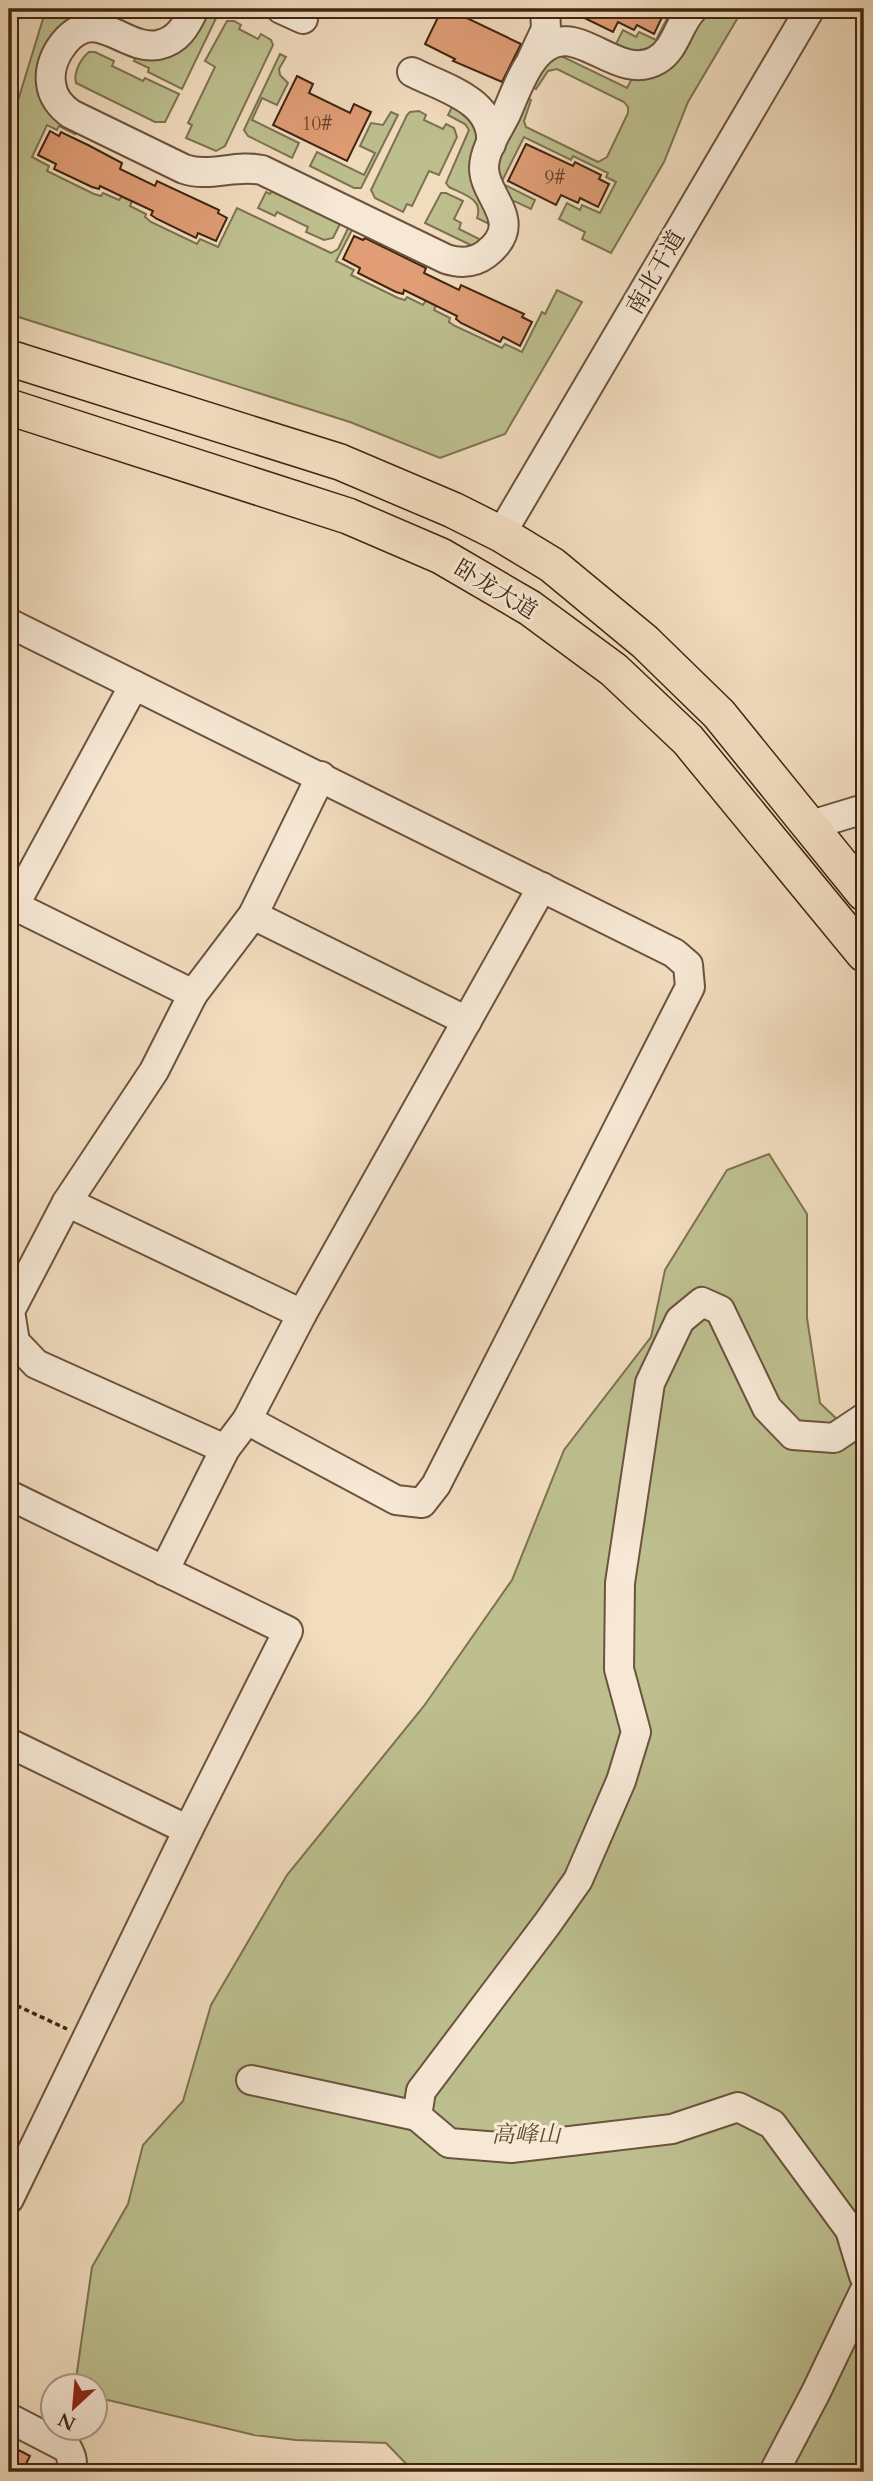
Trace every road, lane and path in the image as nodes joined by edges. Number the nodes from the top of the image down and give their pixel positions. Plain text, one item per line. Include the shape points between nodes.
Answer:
1 (194, 9) edge
2 (810, 9) edge
3 (545, 10) edge
4 (686, 15) edge
5 (584, 45) junction
6 (412, 72) dead end
7 (526, 73) junction
8 (469, 100) junction
9 (491, 144) junction
10 (9, 358) edge
11 (9, 407) edge
12 (501, 534) junction
13 (9, 623) edge
14 (134, 685) junction
15 (321, 776) junction
16 (864, 809) edge
17 (808, 826) junction
18 (542, 887) junction
19 (864, 893) edge
20 (12, 905) edge
21 (253, 915) junction
22 (864, 954) edge
23 (192, 994) junction
24 (467, 1021) junction
25 (67, 1202) junction
26 (9, 1311) edge
27 (302, 1314) junction
28 (864, 1418) edge
29 (247, 1420) junction
30 (225, 1449) junction
31 (9, 1495) edge
32 (164, 1571) junction
33 (9, 1743) edge
34 (188, 1830) junction
35 (9, 2001) edge
36 (88, 2038) junction
37 (251, 2080) dead end
38 (417, 2116) junction
39 (9, 2199) edge
40 (864, 2276) edge
41 (864, 2292) edge
42 (9, 2418) edge
43 (69, 2472) edge
44 (774, 2472) edge

1 - 9 street via 179,34 156,45 139,44 99,28 71,36 52,65 56,99 71,114 184,169 201,173 262,170 454,261 480,258 500,236 501,210 484,170
2 - 12 street, 南北干道
3 - 5 street via 559,32
3 - 7 street via 546,29
4 - 5 street via 671,46 652,63 618,62
5 - 7 street via 553,44 541,51
6 - 8 street
7 - 8 street via 512,94 501,100
7 - 9 street
8 - 9 street via 486,117
10 - 12 main road, 卧龙大道 via 340,462
11 - 22 main road, 卧龙大道 via 348,516 441,556 530,608 614,670 688,740
12 - 17 main road, 卧龙大道 via 552,565 645,642 719,715
13 - 14 street
14 - 15 street
14 - 20 street
15 - 18 street
15 - 21 street
16 - 17 street
17 - 19 main road, 卧龙大道
18 - 24 street
18 - 29 street via 674,953 688,965 690,987 436,1485 422,1503 396,1500
20 - 23 street
21 - 23 street
21 - 24 street
23 - 25 street via 154,1071
24 - 27 street
25 - 26 street
25 - 27 street
26 - 30 street via 15,1342 36,1364
27 - 29 street
28 - 38 street via 834,1438 793,1435 767,1408 720,1310 702,1302 680,1321 650,1383 620,1583 619,1669 636,1732 621,1781 578,1880 421,2091
29 - 30 street
30 - 32 street
31 - 32 street
32 - 34 street via 288,1631
33 - 34 street
34 - 36 street
35 - 36 path
36 - 39 street
37 - 38 street
38 - 40 street via 449,2143 511,2148 672,2129 738,2107 772,2124 850,2230
41 - 44 street
42 - 43 street via 67,2448 72,2456

